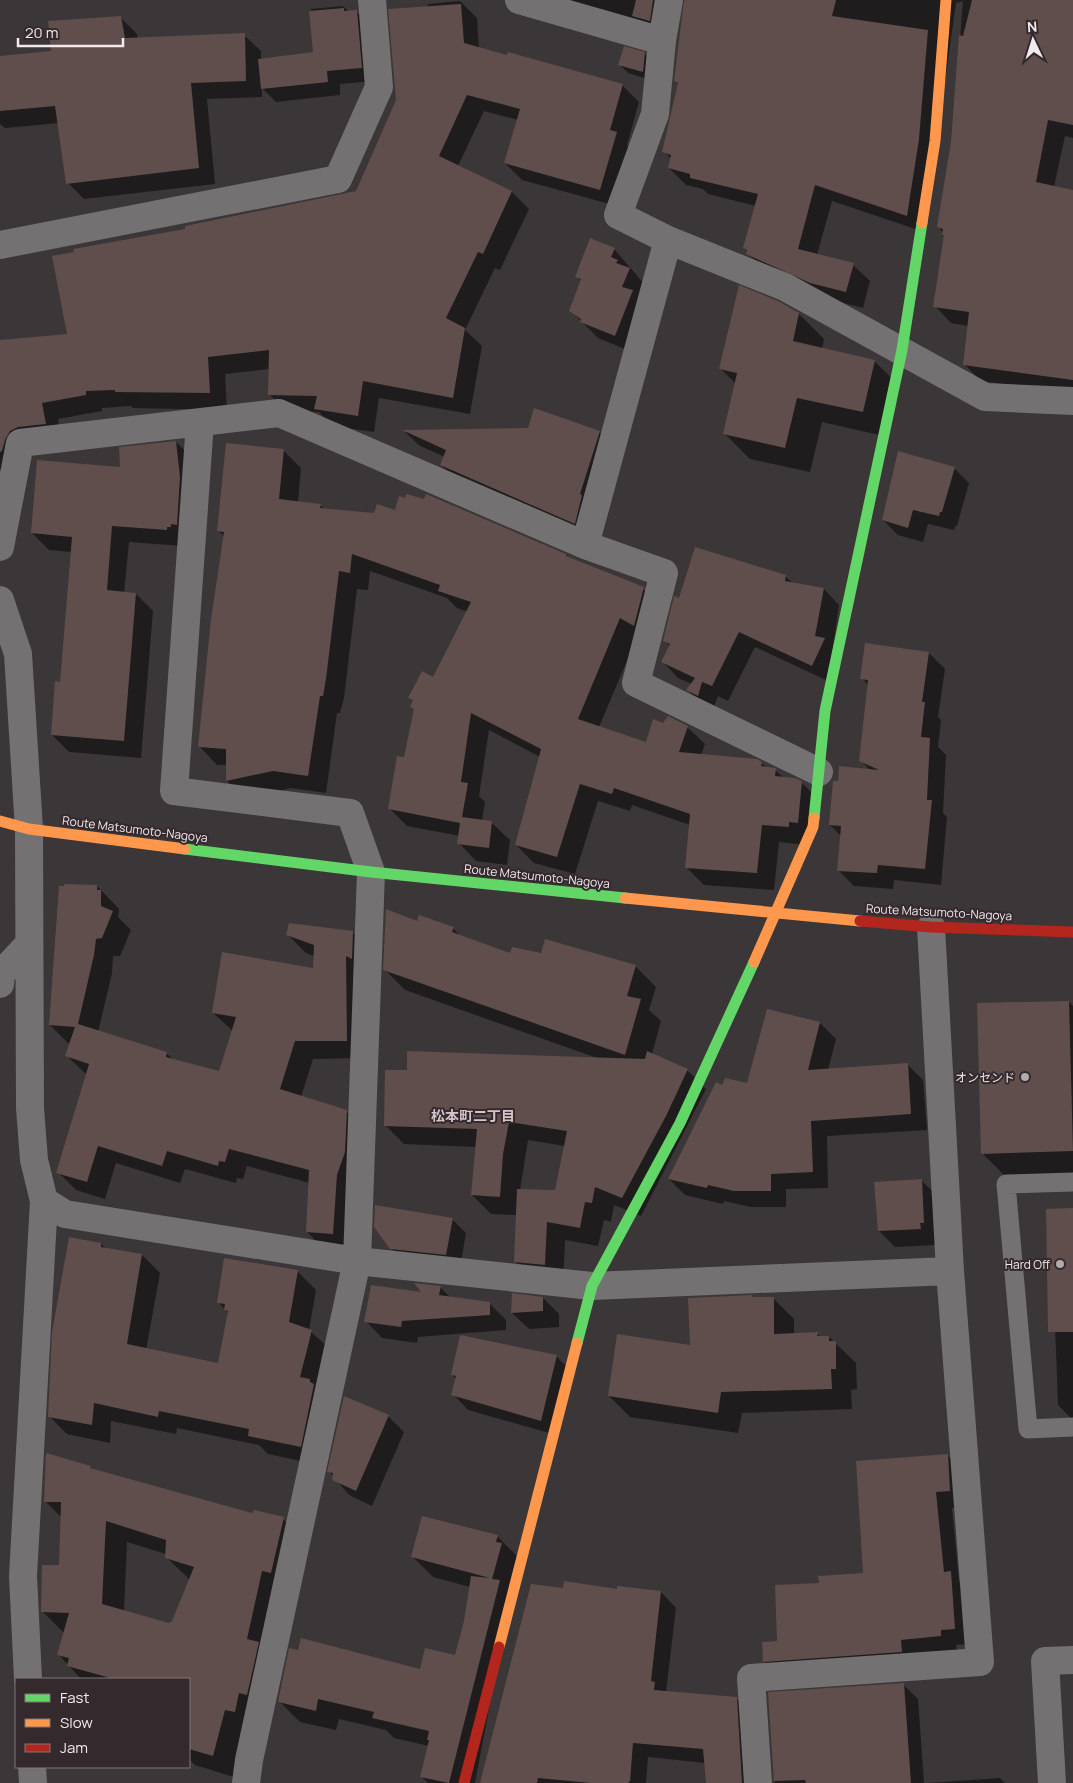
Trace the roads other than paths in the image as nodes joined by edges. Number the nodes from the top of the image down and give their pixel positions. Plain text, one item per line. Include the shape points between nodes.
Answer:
1 (372, 0) edge
2 (518, 0) edge
3 (669, 0) edge
4 (946, 0) edge
5 (662, 41) junction
6 (668, 240) junction
7 (0, 246) edge
8 (902, 350) junction
9 (1073, 400) edge
10 (200, 422) junction
11 (585, 545) junction
12 (0, 547) edge
13 (0, 600) edge
14 (819, 772) junction
15 (0, 821) edge
16 (29, 829) junction
17 (371, 872) junction
18 (776, 914) junction
19 (931, 927) junction
20 (1073, 932) edge
21 (29, 944) junction
22 (0, 984) edge
23 (1073, 1182) edge
24 (44, 1201) junction
25 (357, 1260) junction
26 (950, 1271) junction
27 (592, 1286) junction
28 (1073, 1427) edge
29 (1073, 1660) edge
30 (28, 1678) edge
31 (32, 1768) edge
32 (33, 1783) edge
33 (246, 1783) edge
34 (464, 1783) edge
35 (758, 1783) edge
36 (1052, 1783) edge

1 - 7 street via 379,87 338,178
2 - 5 street
3 - 5 street
4 - 8 street via 935,141
5 - 6 street via 655,114 618,215
6 - 8 street via 785,287
6 - 11 street
8 - 9 street via 985,397
8 - 14 street via 825,711
10 - 11 street via 279,413
10 - 12 street via 20,443
10 - 17 street via 174,791 350,813
11 - 14 street via 664,573 636,683
13 - 16 street via 18,654
14 - 18 street via 813,827
15 - 16 street, Route Matsumoto-Nagoya
16 - 17 street, Route Matsumoto-Nagoya
16 - 21 street
17 - 18 street, Route Matsumoto-Nagoya
17 - 25 street
18 - 19 street, Route Matsumoto-Nagoya
18 - 27 street via 680,1123
19 - 20 street, Route Matsumoto-Nagoya
19 - 26 street
21 - 22 street via 0,974
21 - 24 street via 30,1108 34,1160
23 - 28 lane via 1006,1184 1028,1429
24 - 25 street via 65,1214
24 - 30 street via 23,1576
25 - 27 street
25 - 33 street
26 - 27 street
26 - 35 street via 980,1662 751,1678
27 - 34 street
29 - 36 street via 1045,1661
31 - 32 street

